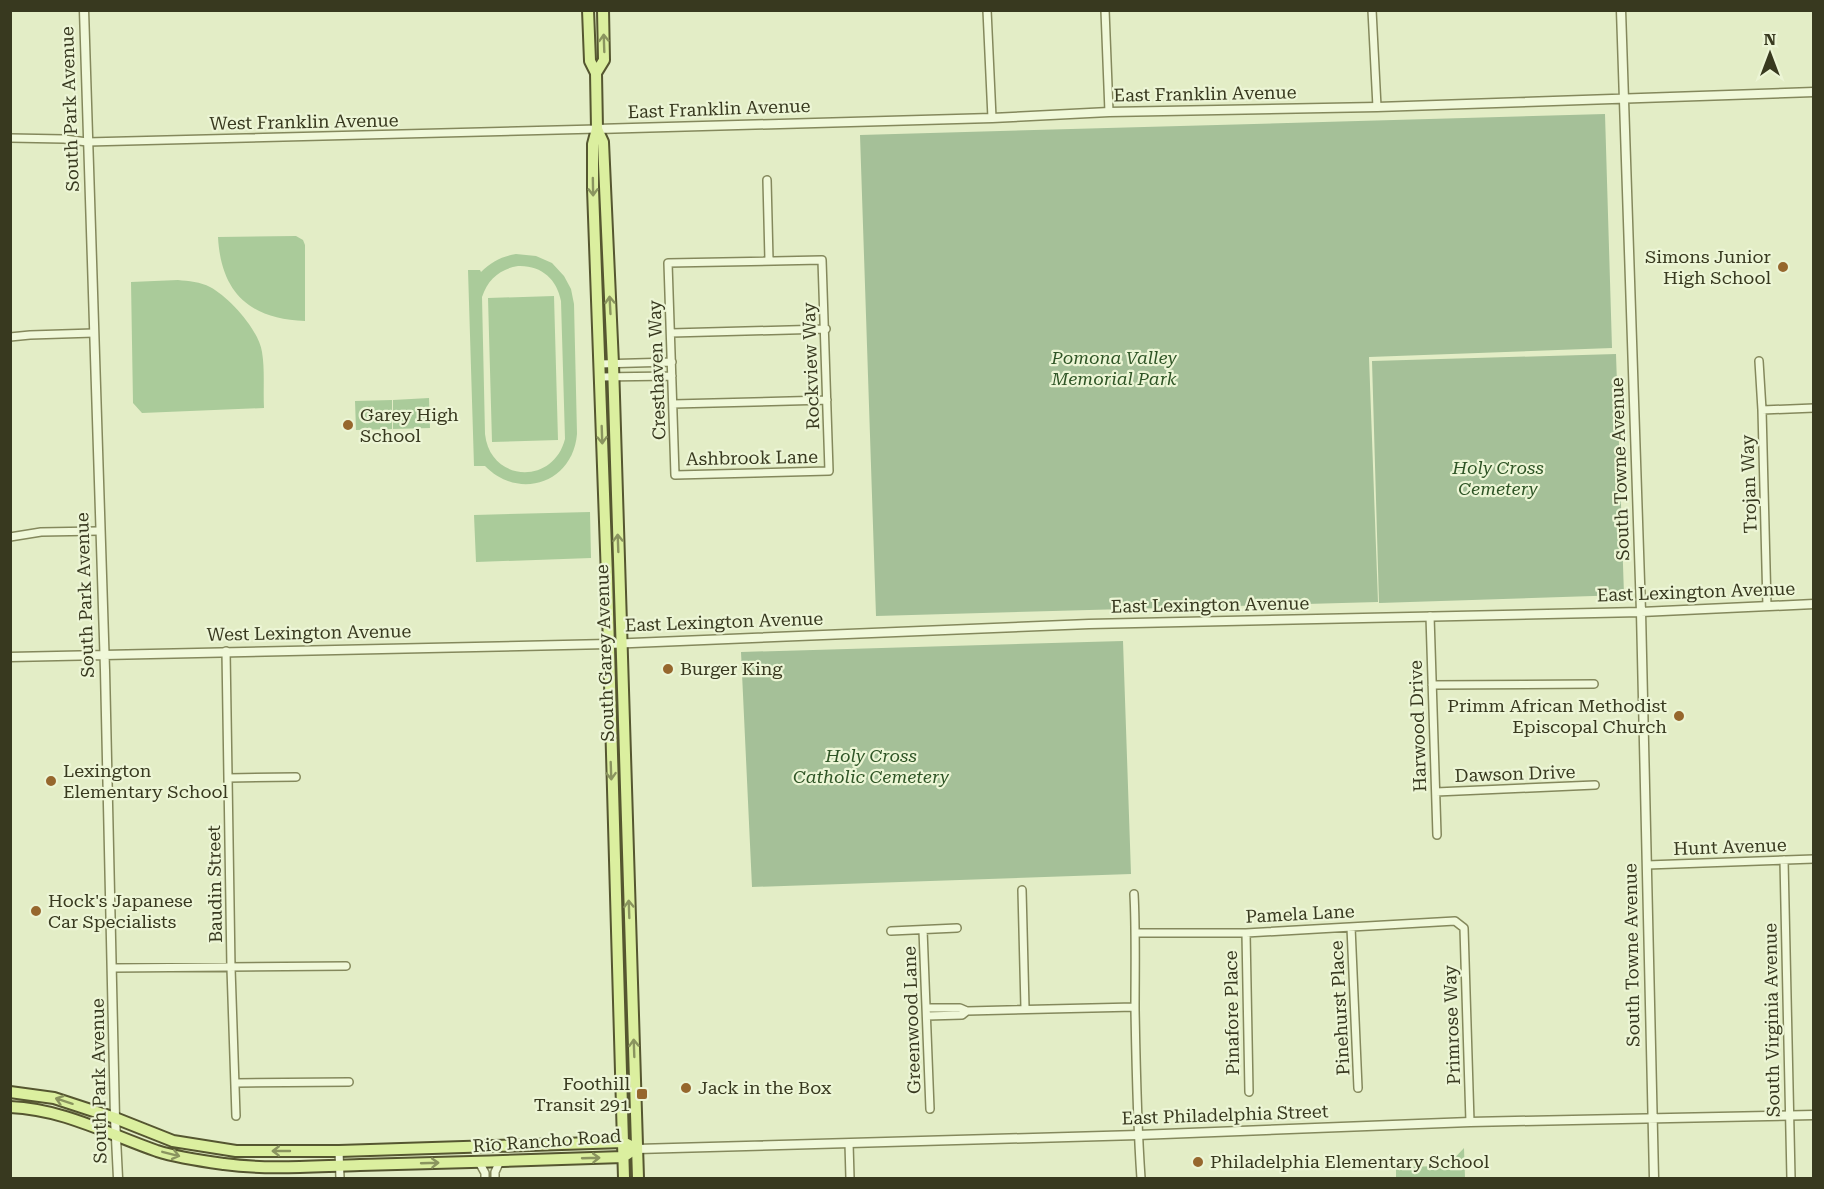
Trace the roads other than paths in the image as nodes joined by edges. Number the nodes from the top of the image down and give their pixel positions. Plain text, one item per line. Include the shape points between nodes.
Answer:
1 (84, 10) edge
2 (588, 10) edge
3 (603, 10) edge
4 (987, 10) edge
5 (1105, 10) edge
6 (1372, 10) edge
7 (1621, 10) edge
8 (596, 73) junction
9 (1814, 92) edge
10 (1625, 99) junction
11 (1377, 107) junction
12 (1108, 112) junction
13 (992, 118) junction
14 (597, 129) junction
15 (10, 138) edge
16 (87, 142) junction
17 (767, 180) dead end
18 (769, 260) junction
19 (826, 329) junction
20 (94, 333) junction
21 (670, 333) junction
22 (10, 337) edge
23 (1759, 361) dead end
24 (672, 362) junction
25 (599, 364) junction
26 (613, 364) junction
27 (672, 376) junction
28 (600, 377) junction
29 (613, 377) junction
30 (827, 400) junction
31 (673, 404) junction
32 (1814, 408) edge
33 (1762, 410) junction
34 (829, 471) joint
35 (675, 475) joint
36 (99, 531) junction
37 (10, 537) edge
38 (1814, 604) edge
39 (1767, 606) junction
40 (1641, 612) junction
41 (1430, 616) junction
42 (621, 643) junction
43 (608, 644) junction
44 (226, 651) junction
45 (104, 654) junction
46 (10, 657) edge
47 (1594, 684) dead end
48 (1432, 685) junction
49 (296, 777) dead end
50 (228, 778) junction
51 (1595, 786) dead end
52 (1436, 792) junction
53 (1437, 835) dead end
54 (1814, 859) edge
55 (1784, 860) junction
56 (1647, 864) junction
57 (1022, 890) dead end
58 (1134, 894) dead end
59 (1351, 927) junction
60 (957, 928) dead end
61 (1464, 928) joint
62 (923, 930) junction
63 (891, 931) dead end
64 (1136, 933) junction
65 (1246, 933) junction
66 (346, 966) dead end
67 (631, 967) junction
68 (113, 968) junction
69 (231, 968) junction
70 (617, 968) junction
71 (1136, 1007) junction
72 (1025, 1008) junction
73 (927, 1012) junction
74 (349, 1082) dead end
75 (236, 1083) junction
76 (1358, 1088) dead end
77 (10, 1092) edge
78 (1249, 1092) dead end
79 (10, 1107) edge
80 (930, 1109) dead end
81 (1814, 1115) edge
82 (237, 1116) dead end
83 (1788, 1116) junction
84 (115, 1118) junction
85 (1652, 1119) junction
86 (1470, 1122) junction
87 (116, 1134) junction
88 (1138, 1135) junction
89 (622, 1142) junction
90 (849, 1143) junction
91 (494, 1146) junction
92 (394, 1149) junction
93 (637, 1149) junction
94 (339, 1151) junction
95 (623, 1156) junction
96 (500, 1161) junction
97 (479, 1162) junction
98 (451, 1163) junction
99 (395, 1164) junction
100 (340, 1165) junction
101 (118, 1179) edge
102 (340, 1179) edge
103 (486, 1179) edge
104 (495, 1179) edge
105 (624, 1179) edge
106 (638, 1179) edge
107 (850, 1179) edge
108 (1142, 1179) edge
109 (1654, 1179) edge
110 (1791, 1179) edge

1 - 16 street, South Park Avenue
2 - 8 main road, South Garey Avenue via 590,61
8 -> 3 main road, South Garey Avenue via 604,60
4 - 13 street
5 - 12 street
6 - 11 street
7 - 10 street, South Towne Avenue
8 - 14 main road, South Garey Avenue
9 - 10 street, East Franklin Avenue
10 - 11 street, East Franklin Avenue
10 - 40 street, South Towne Avenue
11 - 12 street, East Franklin Avenue
12 - 13 street, East Franklin Avenue
13 - 14 street, East Franklin Avenue
14 - 16 street, West Franklin Avenue
14 -> 25 main road, South Garey Avenue via 593,189
26 -> 14 main road, South Garey Avenue via 603,142
15 - 16 street, West Franklin Avenue
16 - 20 street, South Park Avenue
17 - 18 street
18 - 19 street, Rockview Way via 822,260
18 - 21 street, Cresthaven Way via 668,263
19 - 21 street
19 - 30 street, Rockview Way
20 - 22 street
20 - 36 street, South Park Avenue
21 - 24 street, Cresthaven Way
23 - 33 street, Trojan Way
24 - 26 street
24 - 27 street, Cresthaven Way
25 - 26 street
25 - 28 main road, South Garey Avenue
26 - 29 main road, South Garey Avenue
27 - 29 street
27 - 31 street, Cresthaven Way
28 - 29 street
28 -> 43 main road, South Garey Avenue
42 -> 29 main road, South Garey Avenue
30 - 31 street
30 - 34 street, Rockview Way
31 - 35 street, Cresthaven Way
32 - 33 street
33 - 39 street, Trojan Way
34 - 35 street, Ashbrook Lane
36 - 37 street
36 - 45 street, South Park Avenue
38 - 39 street, East Lexington Avenue
39 - 40 street, East Lexington Avenue
40 - 41 street, East Lexington Avenue
40 - 56 street, South Towne Avenue
41 - 42 street, East Lexington Avenue via 1089,624
41 - 48 street, Harwood Drive
42 - 43 street, East Lexington Avenue
67 -> 42 main road, South Garey Avenue
43 - 44 street, West Lexington Avenue
43 -> 70 main road, South Garey Avenue
44 - 45 street, West Lexington Avenue
44 - 50 street, Baudin Street
45 - 46 street, West Lexington Avenue
45 - 68 street, South Park Avenue
47 - 48 street
48 - 52 street, Harwood Drive
49 - 50 street
50 - 69 street, Baudin Street
51 - 52 street, Dawson Drive
52 - 53 street, Harwood Drive
54 - 55 street, Hunt Avenue
55 - 56 street, Hunt Avenue
55 - 83 street, South Virginia Avenue
56 - 85 street, South Towne Avenue
57 - 72 street
58 - 64 street
59 - 61 street, Pamela Lane via 1455,921
59 - 65 street, Pamela Lane
59 - 76 street, Pinehurst Place
60 - 62 street
61 - 86 street, Primrose Way
62 - 63 street
62 - 73 street, Greenwood Lane
64 - 65 street, Pamela Lane
64 - 71 street
65 - 78 street, Pinafore Place
66 - 69 street
67 - 70 main road
93 -> 67 main road, South Garey Avenue
68 - 69 street
68 - 84 street, South Park Avenue
69 - 75 street, Baudin Street
70 - 89 main road, South Garey Avenue
71 - 72 street
71 - 88 street
72 - 73 street via 962,1014
73 - 80 street, Greenwood Lane
74 - 75 street
75 - 82 street, Baudin Street
84 -> 77 main road, Rio Rancho Road via 54,1098
79 - 87 main road, Rio Rancho Road via 62,1115
81 - 83 street, East Philadelphia Street
83 - 85 street, East Philadelphia Street
83 - 110 street, South Virginia Avenue
84 - 87 street, South Park Avenue
94 -> 84 main road, Rio Rancho Road via 236,1151 161,1137
85 - 86 street, East Philadelphia Street
85 - 109 street, South Towne Avenue
86 - 88 street, East Philadelphia Street
87 -> 100 main road, Rio Rancho Road via 158,1151 228,1165
87 - 101 street, South Park Avenue
88 - 90 street, East Philadelphia Street
88 - 108 street
89 - 91 main road, Rio Rancho Road
89 - 93 main road, Rio Rancho Road
89 - 95 main road, South Garey Avenue
90 - 93 street, East Philadelphia Street
90 - 107 street
91 - 92 main road, Rio Rancho Road
91 - 98 main road via 484,1155 464,1156
92 - 94 main road, Rio Rancho Road
92 - 99 main road
93 - 95 main road, Rio Rancho Road
93 - 106 main road, South Garey Avenue
94 - 100 street
96 -> 95 main road, Rio Rancho Road
95 - 105 main road, South Garey Avenue
96 - 97 main road, Rio Rancho Road
96 - 104 street
97 - 98 main road, Rio Rancho Road
97 - 103 street
99 -> 98 main road, Rio Rancho Road
99 - 100 main road, Rio Rancho Road
100 - 102 street

